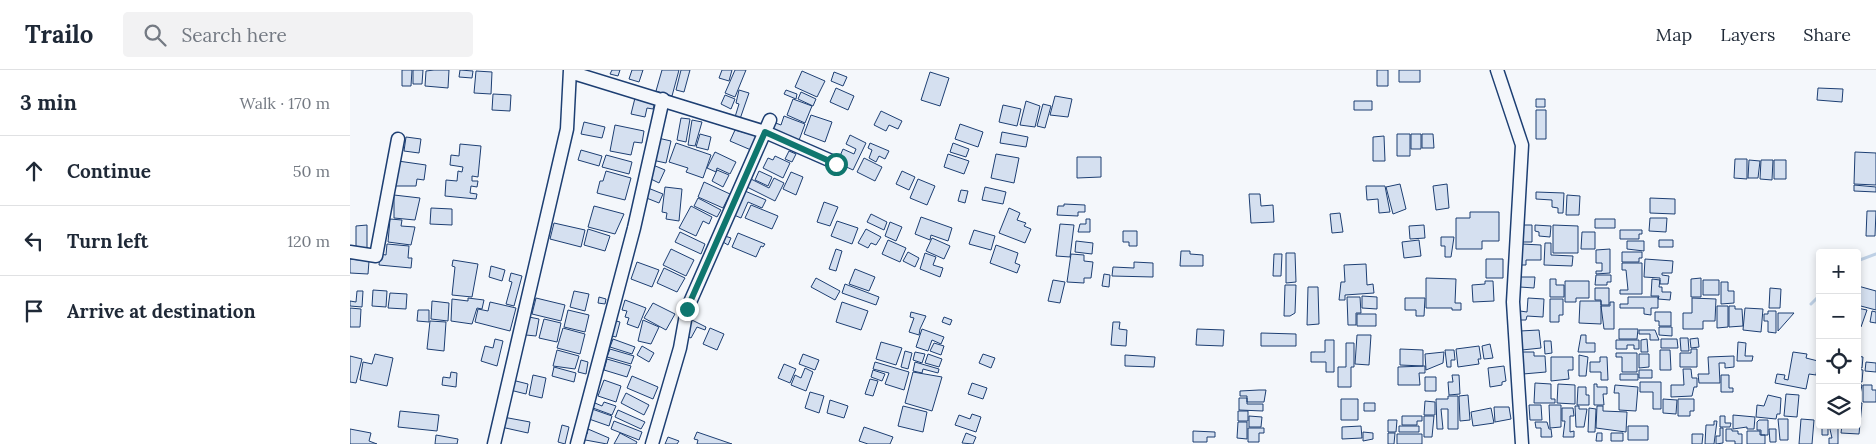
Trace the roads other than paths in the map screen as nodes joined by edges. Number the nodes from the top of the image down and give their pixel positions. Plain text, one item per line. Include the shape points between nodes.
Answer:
1 (1497, 70) edge
2 (570, 71) edge
3 (663, 100) junction
4 (768, 126) junction
5 (398, 139) dead end
6 (836, 164) dead end
7 (350, 252) edge
8 (494, 444) edge
9 (577, 444) edge
10 (652, 444) edge
11 (1522, 444) edge

1 - 11 street via 1522,145 1513,302
2 - 3 street
2 - 8 street via 567,129
3 - 4 street
3 - 9 street via 634,228
4 - 6 street
4 - 10 street via 687,309 680,348
5 - 7 street via 376,256

